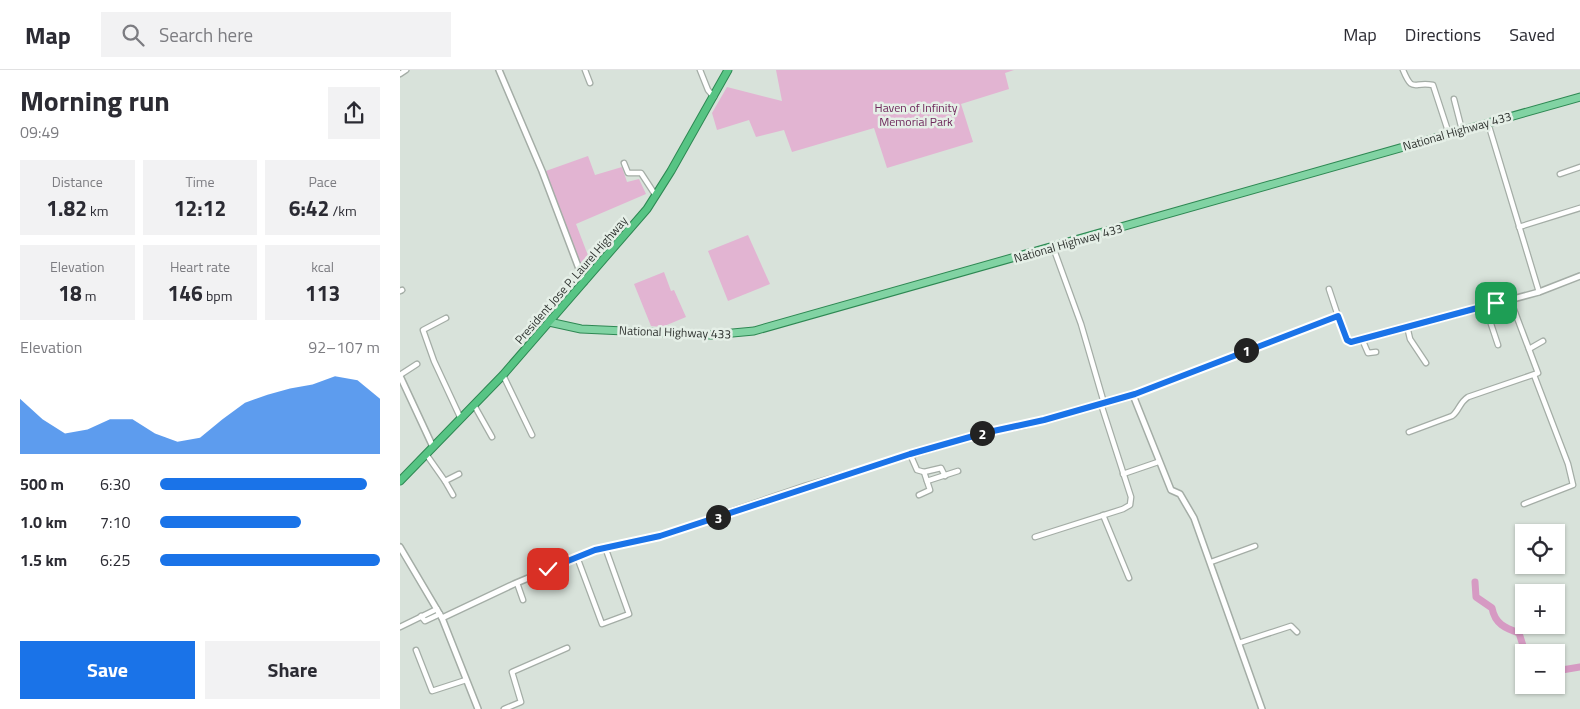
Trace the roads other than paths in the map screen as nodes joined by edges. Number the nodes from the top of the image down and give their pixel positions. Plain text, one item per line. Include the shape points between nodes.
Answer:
1 (406, 70) edge
2 (498, 70) edge
3 (585, 70) edge
4 (700, 70) edge
5 (728, 70) edge
6 (1403, 70) edge
7 (400, 74) edge
8 (590, 84) dead end
9 (714, 97) junction
10 (1454, 99) dead end
11 (1579, 99) edge
12 (1488, 123) junction
13 (1462, 130) junction
14 (1449, 134) junction
15 (624, 163) dead end
16 (1580, 167) edge
17 (1560, 174) dead end
18 (656, 196) junction
19 (1580, 208) edge
20 (1518, 227) junction
21 (1053, 247) junction
22 (1580, 276) edge
23 (584, 282) junction
24 (1329, 289) dead end
25 (1539, 292) junction
26 (1510, 299) junction
27 (1485, 306) junction
28 (1338, 316) junction
29 (446, 318) dead end
30 (549, 322) junction
31 (1407, 326) junction
32 (1362, 339) junction
33 (1543, 341) dead end
34 (1498, 345) dead end
35 (1529, 349) junction
36 (1376, 352) dead end
37 (1426, 363) dead end
38 (417, 364) dead end
39 (503, 374) junction
40 (1534, 375) junction
41 (400, 376) edge
42 (1133, 394) junction
43 (1103, 403) junction
44 (474, 405) junction
45 (460, 418) junction
46 (1409, 432) dead end
47 (532, 435) dead end
48 (492, 437) dead end
49 (433, 447) junction
50 (426, 454) junction
51 (910, 454) junction
52 (1158, 462) junction
53 (958, 471) dead end
54 (924, 472) junction
55 (459, 474) dead end
56 (1123, 474) junction
57 (945, 476) junction
58 (400, 481) edge
59 (445, 481) junction
60 (928, 481) junction
61 (453, 495) dead end
62 (919, 495) dead end
63 (1524, 504) dead end
64 (1103, 515) junction
65 (1035, 537) dead end
66 (1255, 546) dead end
67 (400, 547) edge
68 (605, 547) junction
69 (577, 557) junction
70 (1211, 562) junction
71 (1129, 578) dead end
72 (517, 583) junction
73 (524, 600) dead end
74 (437, 609) junction
75 (421, 616) junction
76 (441, 616) junction
77 (400, 627) edge
78 (1297, 632) dead end
79 (1239, 643) junction
80 (567, 648) dead end
81 (416, 650) dead end
82 (466, 680) junction
83 (478, 709) edge
84 (504, 709) edge
85 (1262, 709) edge

1 - 7 street
2 - 23 street via 542,171
3 - 8 street
4 - 9 street
5 - 9 highway, President Jose P. Laurel Highway
6 - 14 street via 1412,86 1433,85
9 - 18 highway, President Jose P. Laurel Highway
10 - 13 street
11 - 12 main road, National Highway 433
12 - 13 main road, National Highway 433
12 - 20 street
13 - 14 main road, National Highway 433
14 - 21 main road, National Highway 433
15 - 18 street via 628,173 641,174
16 - 17 street
18 - 23 highway, President Jose P. Laurel Highway
19 - 20 street
20 - 25 street
21 - 30 main road, National Highway 433 via 754,332 711,335 581,329
21 - 43 street
22 - 25 street
23 - 30 highway, President Jose P. Laurel Highway
24 - 28 street
25 - 26 street
26 - 27 street
26 - 35 street
27 - 31 street
27 - 34 street
28 - 32 street via 1347,340
28 - 42 street
29 - 45 street via 423,330
30 - 39 highway, President Jose P. Laurel Highway
31 - 32 street
31 - 37 street via 1411,342
32 - 36 street via 1369,354
33 - 35 street
35 - 40 street via 1538,372
38 - 41 street
39 - 44 highway, President Jose P. Laurel Highway
39 - 47 street
40 - 46 street via 1468,397 1452,416
40 - 63 street via 1566,456 1573,485
41 - 49 street
42 - 43 street
42 - 52 street
43 - 51 street
43 - 56 street
44 - 45 highway, President Jose P. Laurel Highway
44 - 48 street
45 - 49 highway, President Jose P. Laurel Highway
49 - 50 highway, President Jose P. Laurel Highway
50 - 58 highway, President Jose P. Laurel Highway
50 - 59 street
51 - 54 street via 914,467
51 - 68 street via 660,536
52 - 56 street
52 - 70 street via 1171,490 1180,494 1187,504
53 - 57 street
54 - 57 street via 942,468
54 - 60 street
55 - 59 street
56 - 64 street via 1130,505
57 - 60 street
59 - 61 street
60 - 62 street via 930,490
64 - 65 street
64 - 71 street
66 - 70 street
67 - 74 street
68 - 69 street
68 - 69 street via 629,614 602,624
69 - 72 street
70 - 79 street
72 - 73 street
72 - 76 street
74 - 75 street
74 - 76 street
75 - 76 street via 429,621
75 - 77 street
76 - 82 street
78 - 79 street via 1291,626
79 - 85 street
80 - 84 street via 512,672 521,702
81 - 82 street via 432,691
82 - 83 street

